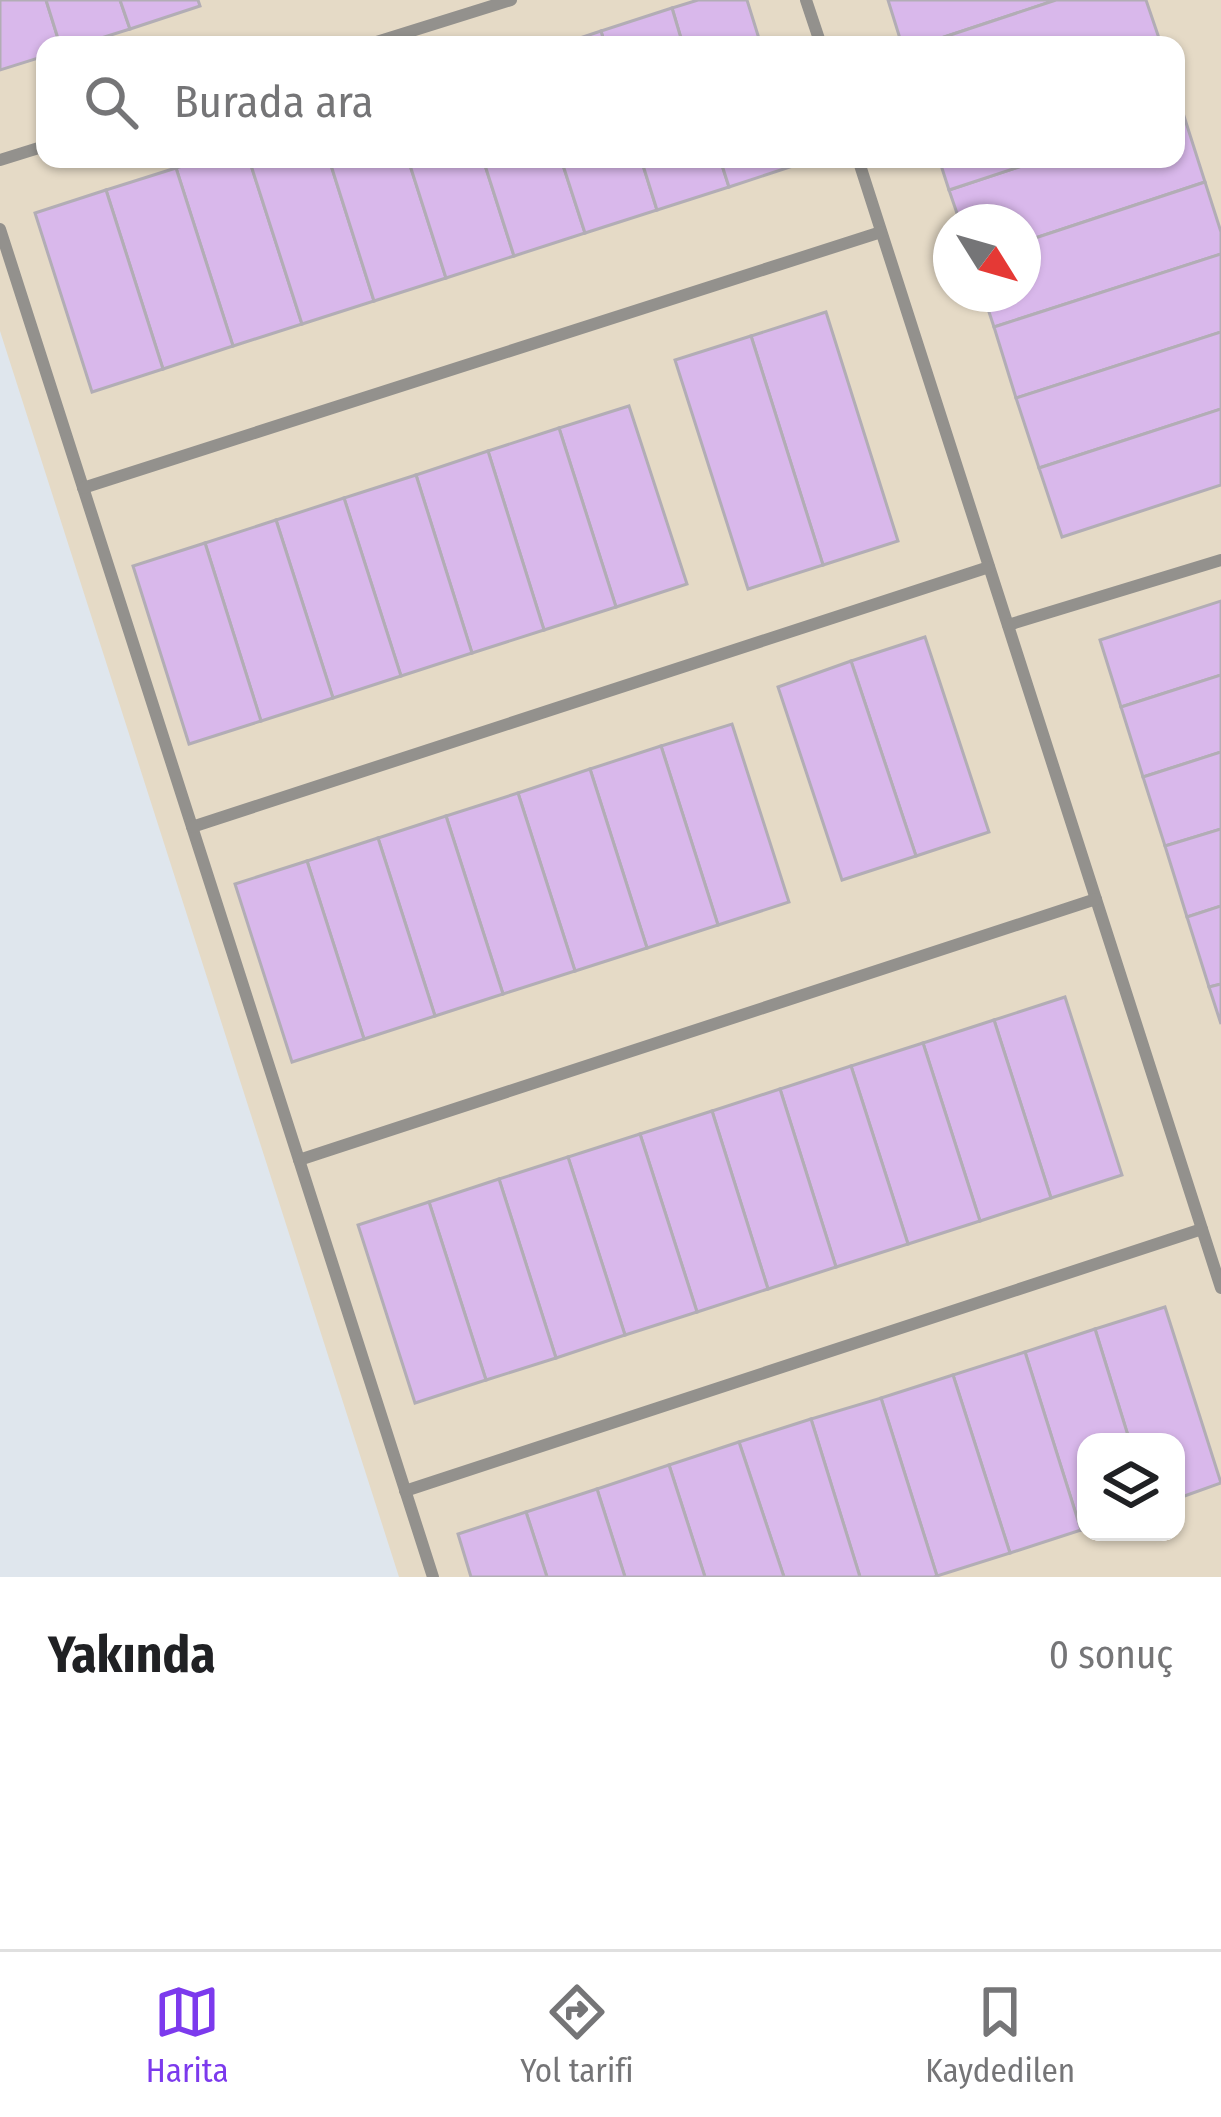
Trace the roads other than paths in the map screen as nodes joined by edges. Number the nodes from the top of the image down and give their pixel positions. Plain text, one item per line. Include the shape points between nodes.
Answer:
1 (511, 0) edge
2 (806, 0) edge
3 (396, 36) edge
4 (818, 36) edge
5 (36, 149) edge
6 (0, 160) edge
7 (861, 168) edge
8 (0, 229) edge
9 (881, 232) junction
10 (83, 488) junction
11 (1221, 560) edge
12 (989, 567) junction
13 (1008, 625) junction
14 (192, 827) junction
15 (1096, 899) junction
16 (299, 1160) junction
17 (1202, 1229) junction
18 (1221, 1288) edge
19 (405, 1491) junction
20 (433, 1577) edge

1 - 3 lane
2 - 4 lane
5 - 6 lane
7 - 9 lane
8 - 10 lane
9 - 10 lane
9 - 12 lane
10 - 14 lane
11 - 13 lane
12 - 13 lane
12 - 14 lane
13 - 15 lane
14 - 16 lane
15 - 16 lane
15 - 17 lane
16 - 19 lane
17 - 18 lane
17 - 19 lane
19 - 20 lane

